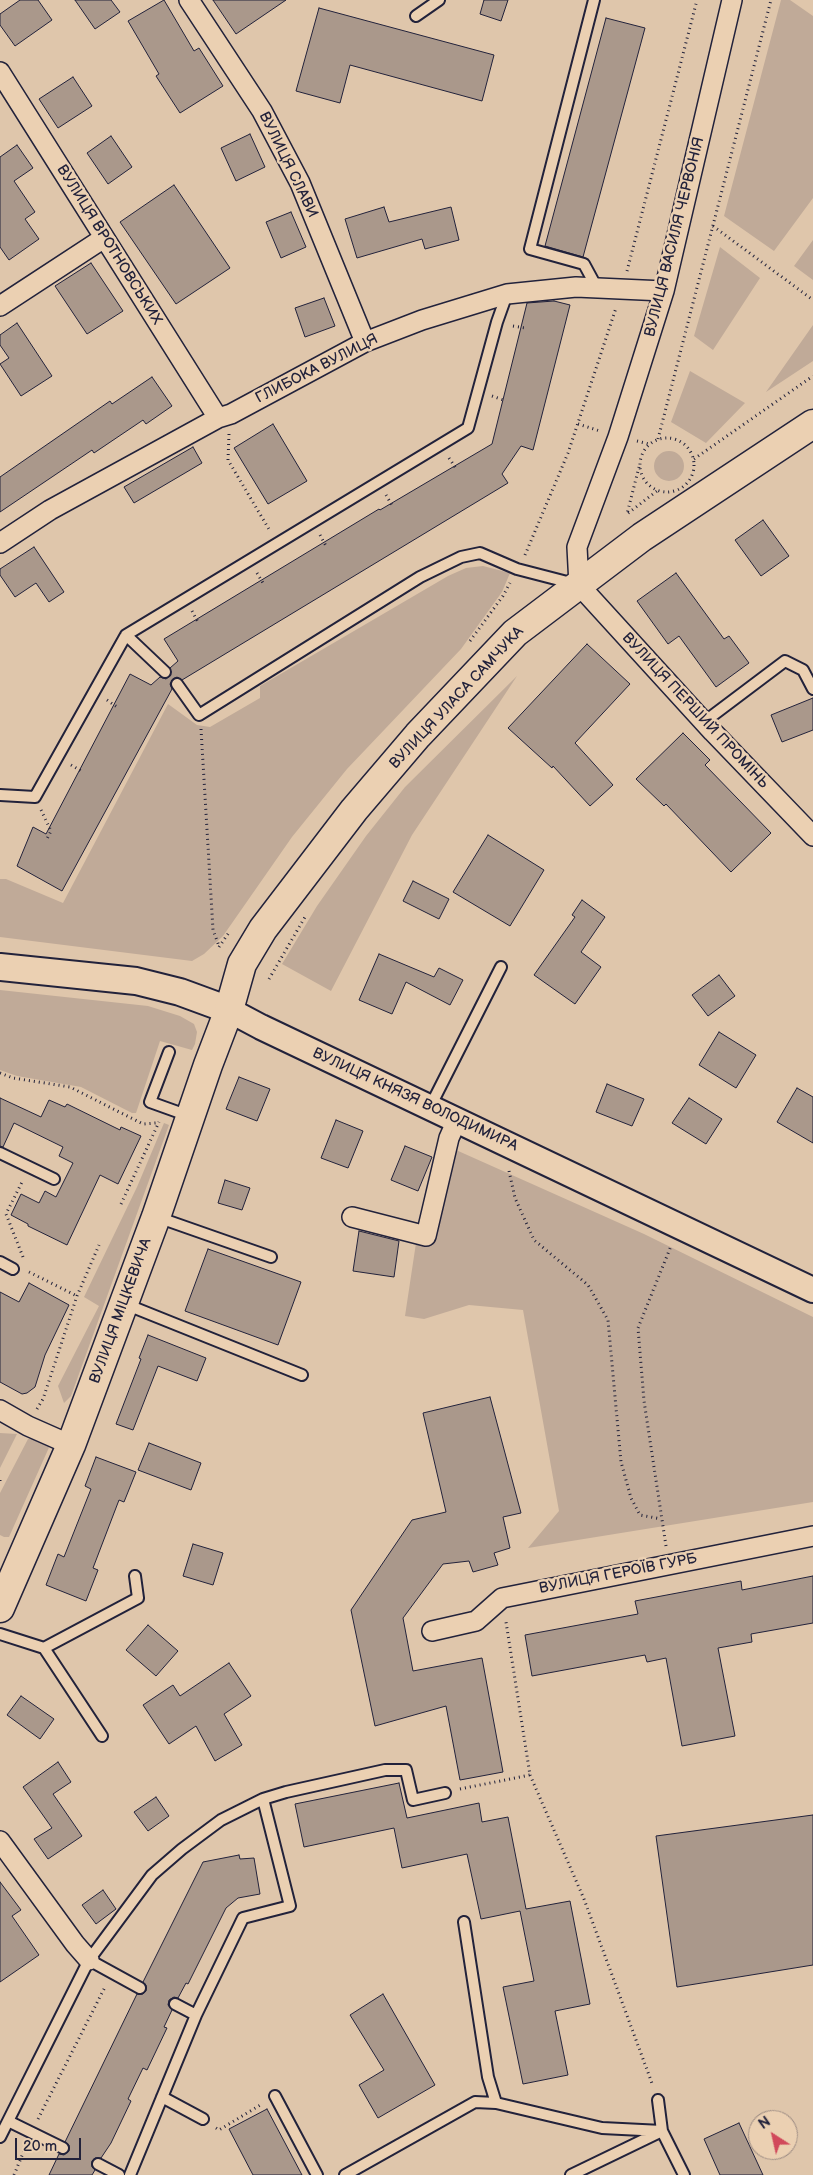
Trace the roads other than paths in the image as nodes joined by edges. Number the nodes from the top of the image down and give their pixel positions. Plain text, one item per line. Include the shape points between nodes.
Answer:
1 (190, 0) edge
2 (439, 0) edge
3 (594, 0) edge
4 (732, 0) edge
5 (416, 16) dead end
6 (0, 72) edge
7 (104, 238) junction
8 (597, 288) junction
9 (664, 291) junction
10 (507, 294) junction
11 (0, 306) edge
12 (365, 342) junction
13 (218, 418) junction
14 (813, 424) edge
15 (0, 542) edge
16 (579, 585) junction
17 (126, 635) junction
18 (165, 672) dead end
19 (177, 684) dead end
20 (813, 689) edge
21 (704, 722) junction
22 (0, 795) edge
23 (813, 836) edge
24 (0, 966) edge
25 (502, 967) dead end
26 (229, 1010) junction
27 (169, 1052) dead end
28 (430, 1107) junction
29 (190, 1116) junction
30 (458, 1120) junction
31 (0, 1153) edge
32 (54, 1178) dead end
33 (352, 1216) dead end
34 (156, 1217) junction
35 (271, 1258) dead end
36 (0, 1262) edge
37 (14, 1269) road end
38 (813, 1290) edge
39 (124, 1304) junction
40 (302, 1376) dead end
41 (0, 1410) edge
42 (72, 1444) junction
43 (813, 1536) edge
44 (136, 1576) dead end
45 (0, 1608) edge
46 (432, 1631) dead end
47 (0, 1634) edge
48 (44, 1648) junction
49 (102, 1736) dead end
50 (445, 1792) road end
51 (263, 1799) junction
52 (0, 1841) edge
53 (464, 1922) dead end
54 (89, 1960) junction
55 (140, 1988) dead end
56 (175, 2004) dead end
57 (196, 2015) junction
58 (275, 2096) road end
59 (162, 2097) junction
60 (658, 2100) road end
61 (496, 2103) junction
62 (203, 2120) road end
63 (8, 2121) junction
64 (662, 2130) junction
65 (0, 2137) edge
66 (62, 2148) dead end
67 (98, 2164) dead end
68 (119, 2175) edge
69 (130, 2175) edge
70 (318, 2175) edge
71 (345, 2175) edge
72 (572, 2175) edge
73 (684, 2175) edge

1 - 12 street, ВУЛИЦЯ СЛАВИ via 262,111 300,183
2 - 5 lane
3 - 8 lane via 530,249 584,264
4 - 9 street, ВУЛИЦЯ ВАСИЛЯ ЧЕРВОНІЯ
6 - 7 street, ВУЛИЦЯ ВРОТНОВСЬКИХ
7 - 11 street
7 - 13 street, ВУЛИЦЯ ВРОТНОВСЬКИХ
8 - 9 street, ГЛИБОКА ВУЛИЦЯ
8 - 10 street, ГЛИБОКА ВУЛИЦЯ
9 - 16 street, ВУЛИЦЯ ВАСИЛЯ ЧЕРВОНІЯ via 618,437 577,547
10 - 12 street, ГЛИБОКА ВУЛИЦЯ via 422,320
10 - 17 lane via 468,428
12 - 13 street, ГЛИБОКА ВУЛИЦЯ
13 - 15 street, ГЛИБОКА ВУЛИЦЯ via 50,510
14 - 16 main road, ВУЛИЦЯ УЛАСА САМЧУКА via 642,537
16 - 19 lane via 518,569 480,553 461,557 420,577 199,715
16 - 21 street, ВУЛИЦЯ ПЕРШИЙ ПРОМІНЬ
16 - 26 main road, ВУЛИЦЯ УЛАСА САМЧУКА via 514,633 418,735 354,810 263,929 242,964
17 - 18 lane
17 - 22 lane via 35,797
20 - 21 lane via 803,670 785,661
21 - 23 street, ВУЛИЦЯ ПЕРШИЙ ПРОМІНЬ
24 - 26 main road, ВУЛИЦЯ КНЯЗЯ ВОЛОДИМИРА via 136,981 180,992
25 - 28 lane
26 - 28 street, ВУЛИЦЯ КНЯЗЯ ВОЛОДИМИРА
26 - 29 main road, ВУЛИЦЯ МІЦКЕВИЧА
27 - 29 lane via 150,1102
28 - 30 street, ВУЛИЦЯ КНЯЗЯ ВОЛОДИМИРА
29 - 34 main road, ВУЛИЦЯ МІЦКЕВИЧА
30 - 33 street via 448,1138 426,1236
30 - 38 street, ВУЛИЦЯ КНЯЗЯ ВОЛОДИМИРА
31 - 32 lane
34 - 35 lane
34 - 39 main road, ВУЛИЦЯ МІЦКЕВИЧА
36 - 37 lane
39 - 40 lane
39 - 42 main road, ВУЛИЦЯ МІЦКЕВИЧА
41 - 42 street via 28,1426
42 - 45 main road, ВУЛИЦЯ МІЦКЕВИЧА
43 - 46 street, ВУЛИЦЯ ГЕРОЇВ ГУРБ via 502,1598 476,1621
44 - 48 lane via 138,1598
47 - 48 lane
48 - 49 lane
50 - 51 lane via 413,1800 406,1770 385,1770
51 - 54 lane via 221,1820 152,1875
51 - 57 lane via 290,1906 243,1918
52 - 54 street
53 - 61 lane via 488,2076
54 - 55 lane
54 - 63 lane
56 - 57 lane
57 - 59 lane
58 - 70 lane
59 - 62 lane
59 - 69 lane
60 - 64 lane
61 - 64 lane via 602,2128
61 - 71 lane via 475,2102
63 - 65 lane
63 - 66 lane
64 - 72 lane
64 - 73 lane
67 - 68 lane

